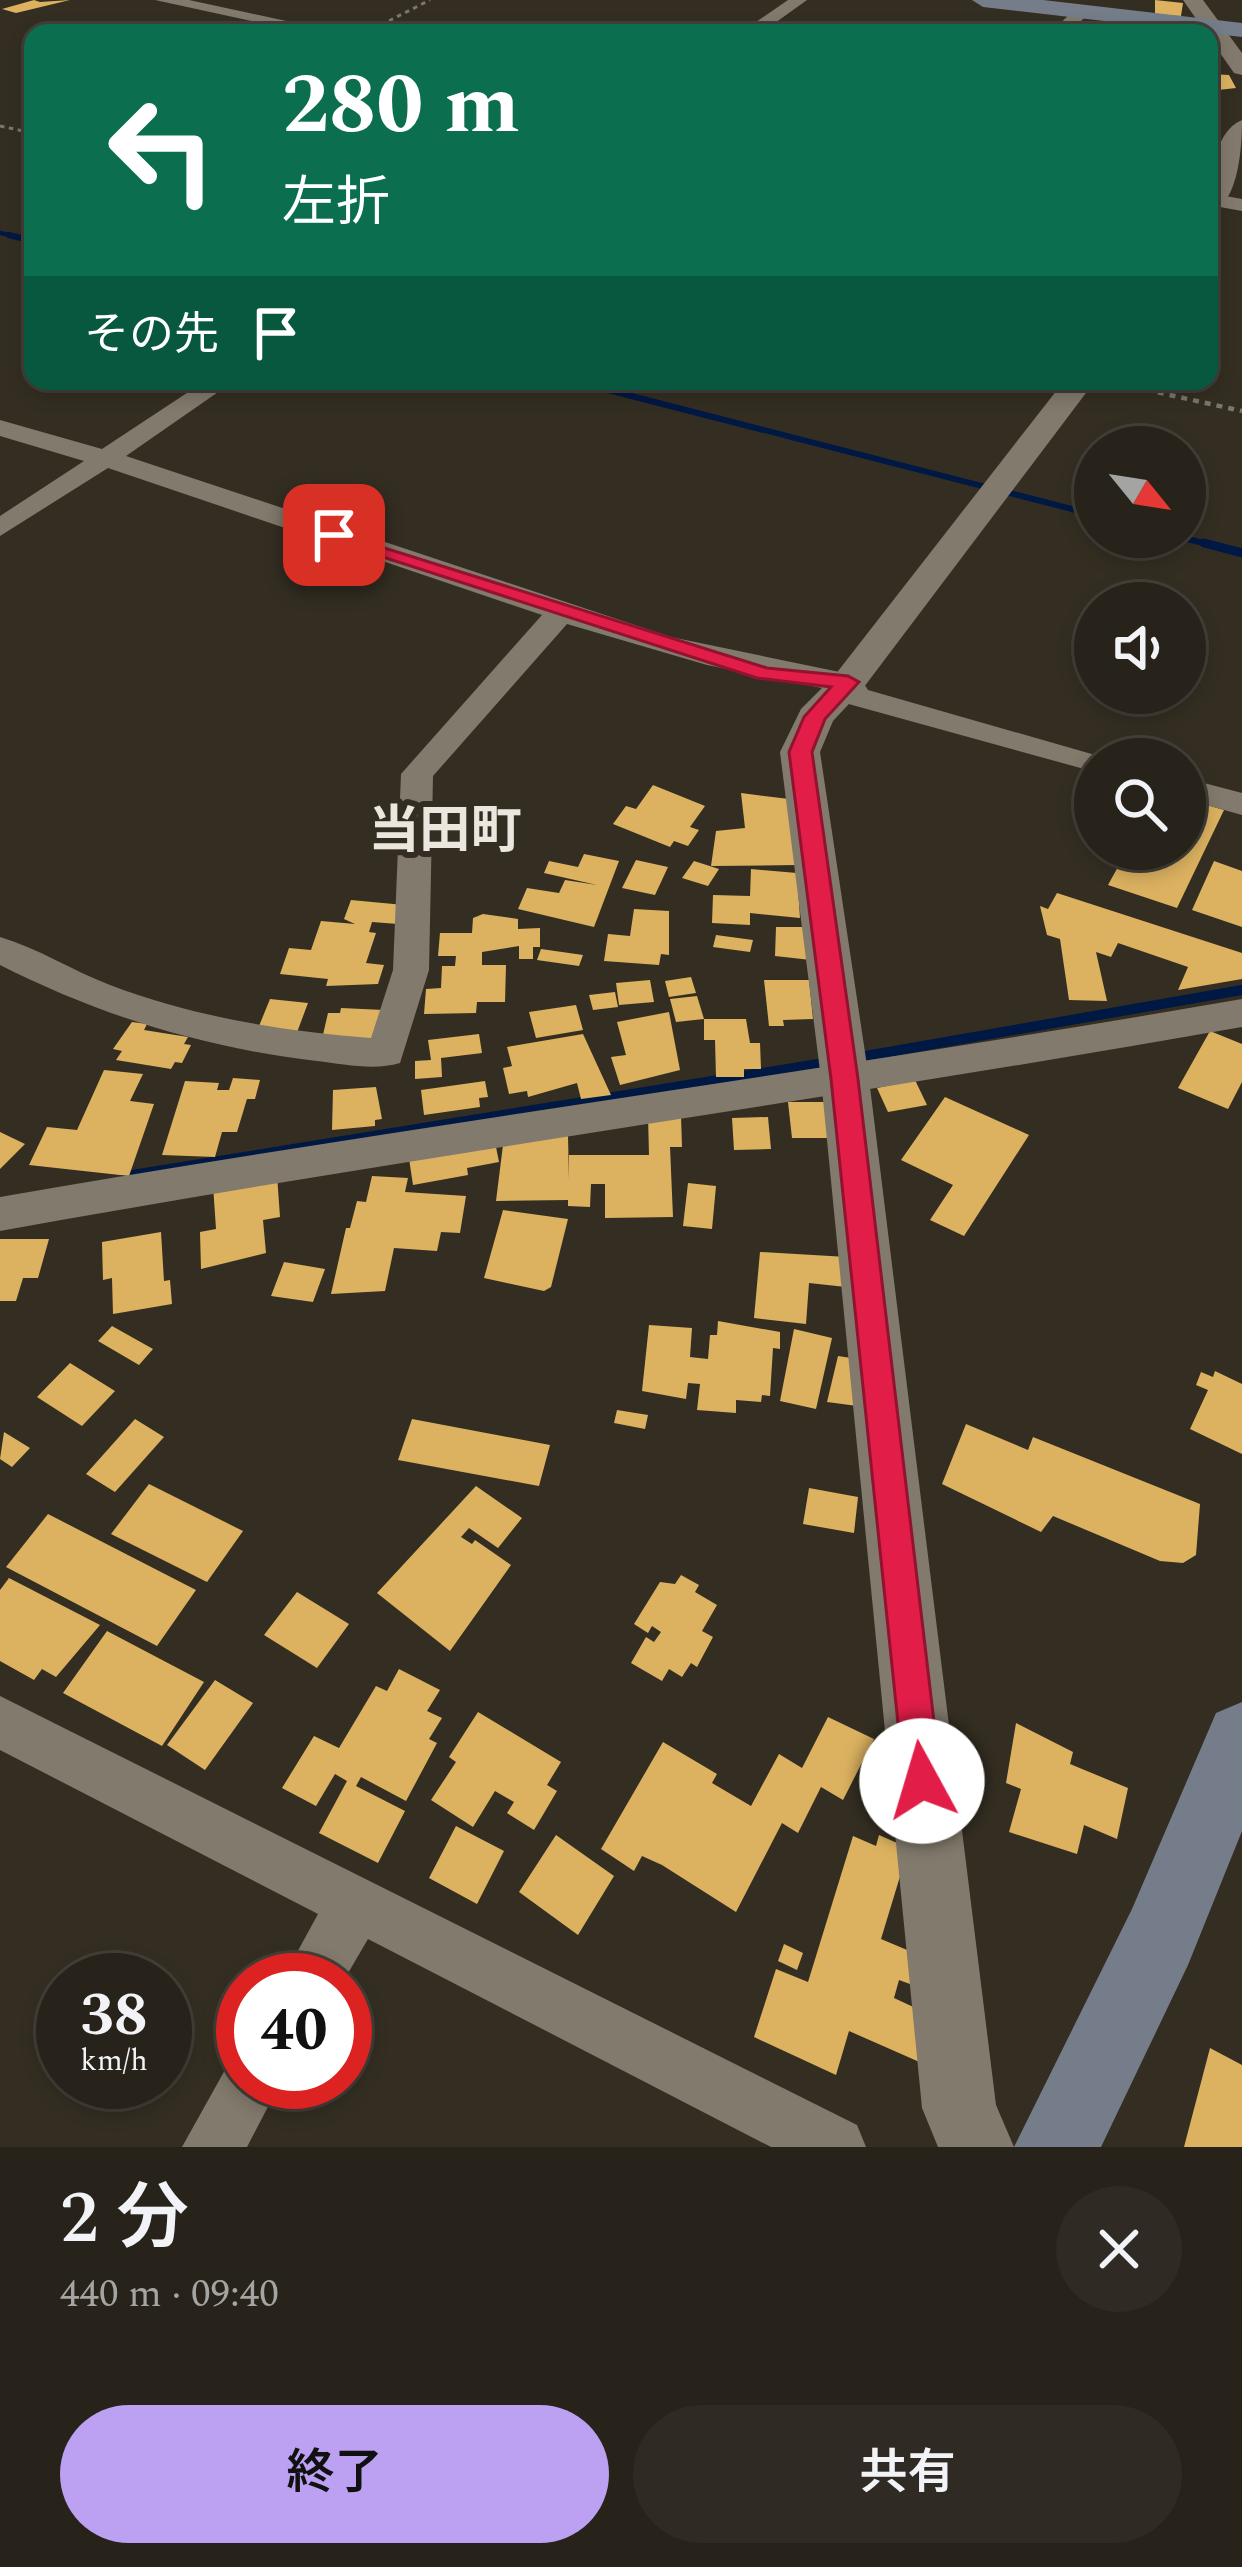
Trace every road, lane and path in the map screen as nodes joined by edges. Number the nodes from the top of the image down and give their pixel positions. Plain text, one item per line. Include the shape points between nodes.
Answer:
1 (163, 0) edge
2 (430, 0) edge
3 (799, 0) edge
4 (983, 0) edge
5 (1192, 0) edge
6 (1079, 15) junction
7 (287, 24) edge
8 (383, 24) edge
9 (763, 24) edge
10 (1069, 24) edge
11 (1180, 24) edge
12 (1212, 24) edge
13 (1218, 33) edge
14 (1242, 68) edge
15 (1240, 138) edge
16 (1218, 185) edge
17 (209, 390) edge
18 (1073, 390) edge
19 (1148, 390) edge
20 (1242, 411) edge
21 (0, 428) edge
22 (107, 457) junction
23 (0, 528) edge
24 (561, 612) junction
25 (848, 682) junction
26 (1074, 756) edge
27 (1206, 794) edge
28 (1242, 804) edge
29 (0, 950) edge
30 (1242, 1012) edge
31 (844, 1079) junction
32 (0, 1214) edge
33 (0, 1722) edge
34 (1242, 1739) edge
35 (355, 1907) junction
36 (327, 1953) edge
37 (235, 2109) edge
38 (212, 2147) edge
39 (835, 2147) edge
40 (976, 2147) edge
41 (1057, 2147) edge

1 - 7 street
2 - 8 path
3 - 9 street
4 - 6 main road
5 - 12 street
6 - 10 street
6 - 11 main road
13 - 14 street
15 - 16 street
17 - 22 street
18 - 25 street
19 - 20 path
21 - 22 street
22 - 23 street
22 - 24 street
24 - 25 street via 764,674
24 - 29 street via 417,773 411,970 386,1053 202,1032 86,995
25 - 26 street via 856,696
25 - 31 street via 815,717 800,752
27 - 28 street
30 - 31 street
31 - 32 street via 359,1150
31 - 40 street via 959,2108
33 - 35 street
34 - 41 main road via 1160,1937
35 - 36 street
35 - 39 street
37 - 38 street

